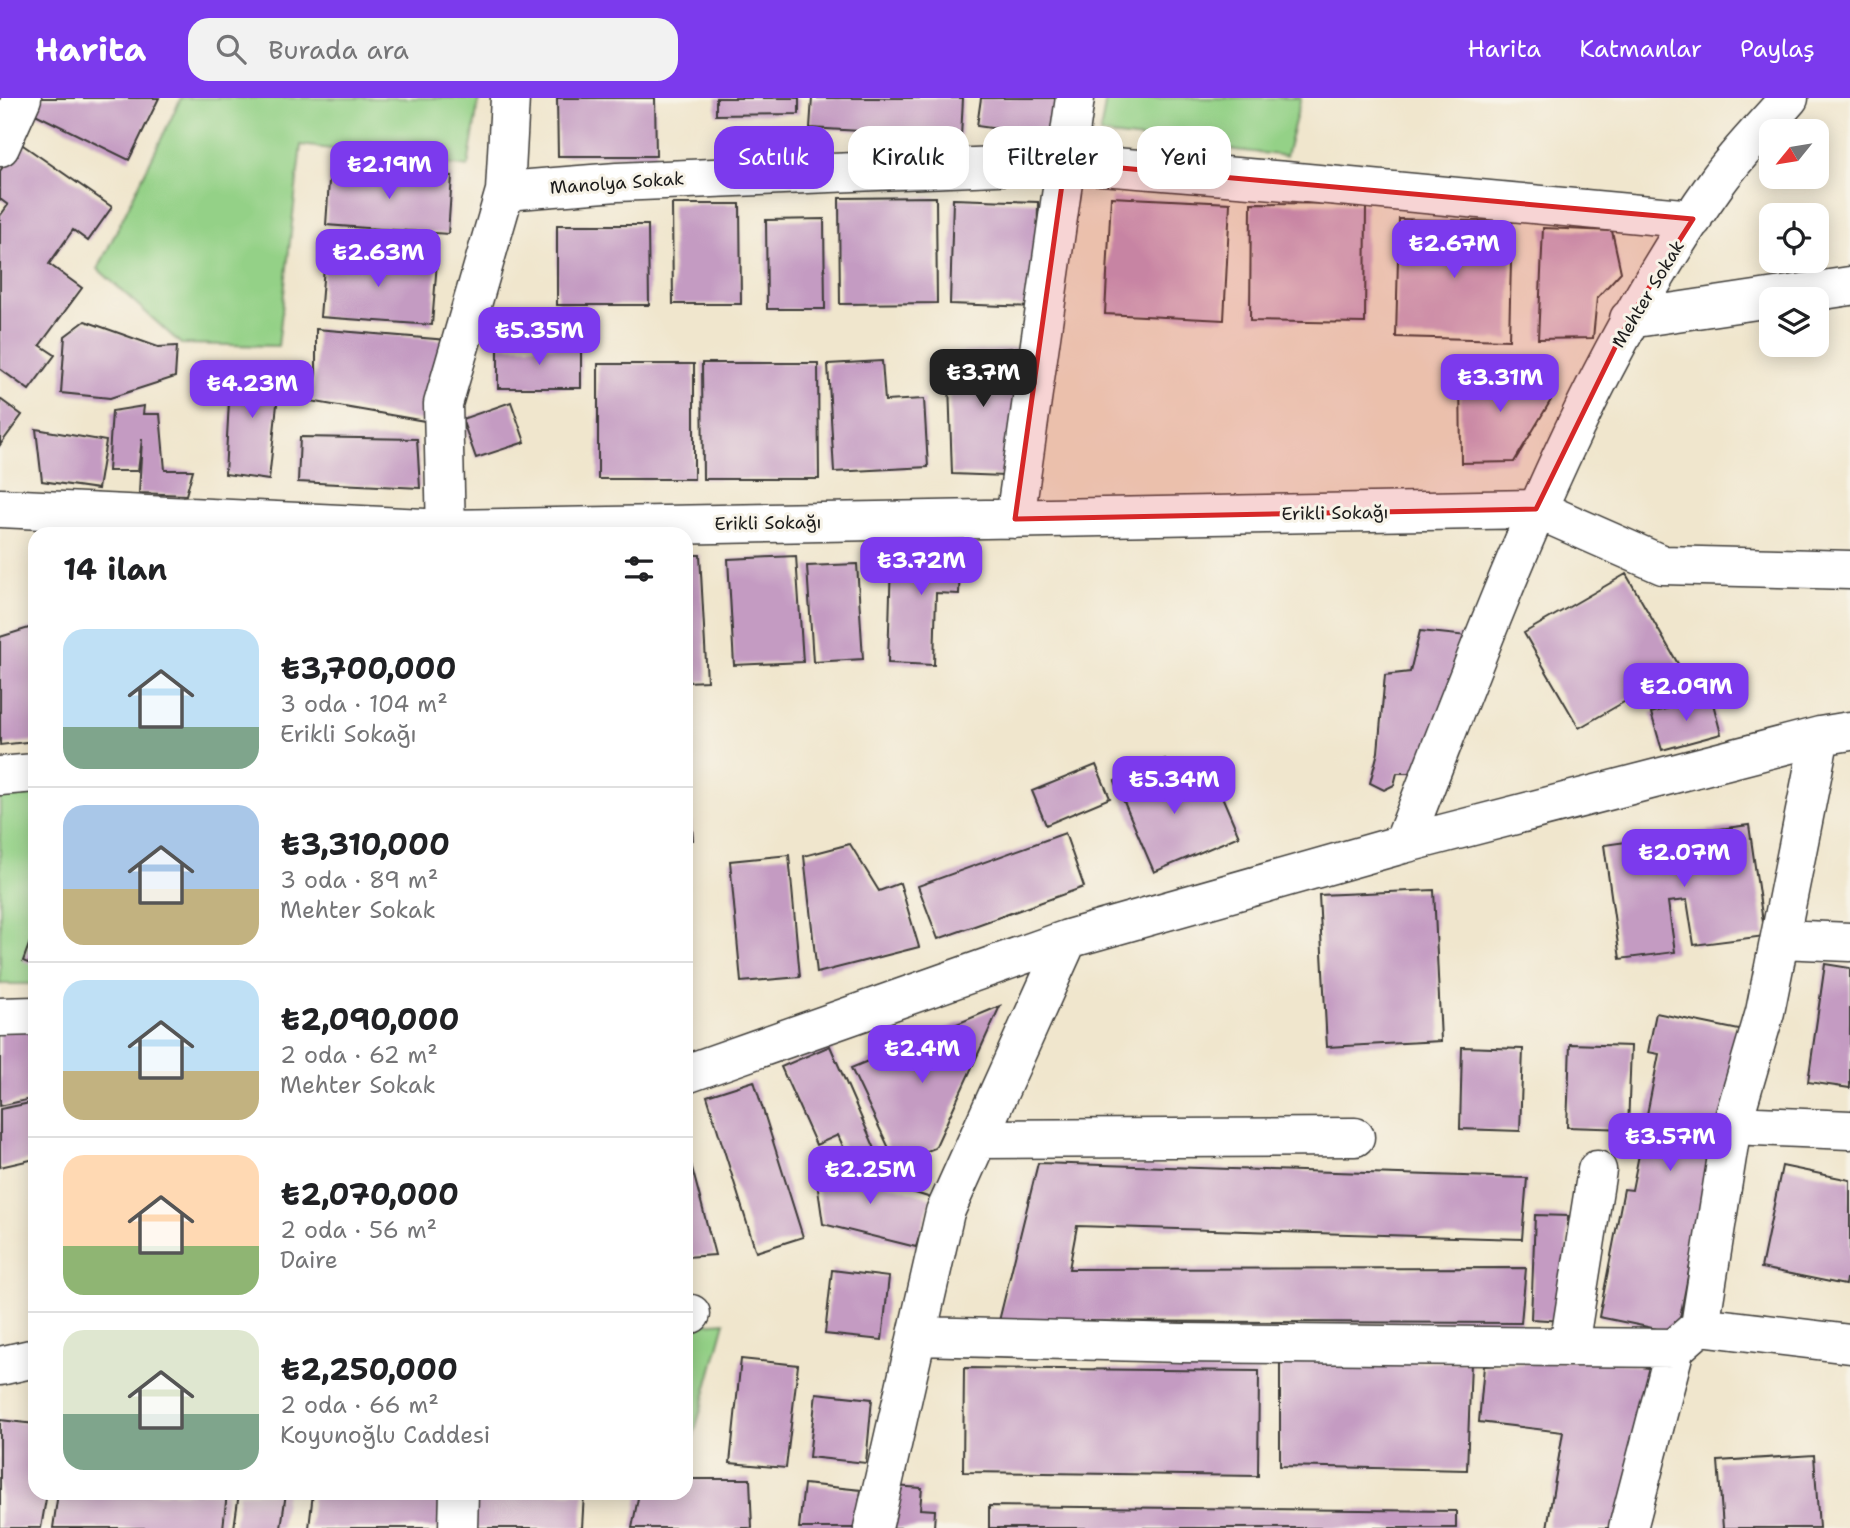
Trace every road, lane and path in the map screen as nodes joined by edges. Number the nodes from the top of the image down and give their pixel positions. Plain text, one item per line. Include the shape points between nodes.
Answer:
1 (22, 98) edge
2 (510, 98) edge
3 (1075, 98) edge
4 (1789, 98) edge
5 (1071, 126) edge
6 (0, 147) edge
7 (983, 166) edge
8 (1123, 168) edge
9 (1061, 189) edge
10 (505, 191) junction
11 (1693, 219) junction
12 (1850, 286) edge
13 (1629, 319) junction
14 (0, 508) edge
15 (1536, 509) junction
16 (1015, 519) junction
17 (78, 523) edge
18 (242, 527) edge
19 (446, 527) edge
20 (665, 527) edge
21 (1850, 570) edge
22 (1835, 734) edge
23 (28, 774) edge
24 (0, 776) edge
25 (1403, 844) junction
26 (1068, 939) junction
27 (1780, 939) junction
28 (1850, 942) edge
29 (28, 1016) edge
30 (0, 1017) edge
31 (693, 1072) edge
32 (1732, 1125) junction
33 (1850, 1130) edge
34 (1355, 1137) dead end
35 (978, 1139) junction
36 (1597, 1170) dead end
37 (917, 1336) junction
38 (1687, 1337) junction
39 (1850, 1344) edge
40 (1569, 1346) junction
41 (28, 1360) edge
42 (0, 1366) edge
43 (459, 1500) edge
44 (458, 1528) edge
45 (873, 1528) edge
46 (1628, 1528) edge

1 - 6 street
2 - 10 street
3 - 5 street
4 - 11 street, Mehter Sokak via 1718,180
7 - 10 street, Manolya Sokak
8 - 11 street, Manolya Sokak
9 - 16 street
10 - 19 street via 443,404
11 - 13 street, Mehter Sokak
12 - 13 street
13 - 15 street, Mehter Sokak
14 - 17 street, Erikli Sokağı
15 - 16 street, Erikli Sokağı
15 - 21 street via 1663,565
15 - 25 street, Mehter Sokak
16 - 20 street, Erikli Sokağı
17 - 18 street, Erikli Sokağı
22 - 25 street
22 - 27 street
23 - 24 street
25 - 26 street
26 - 31 street
26 - 35 street
27 - 28 street
27 - 32 street via 1765,1012
29 - 30 street
32 - 33 street
32 - 38 street
34 - 35 street
35 - 37 street via 945,1212
36 - 40 street
37 - 40 street
37 - 45 street
38 - 39 street
38 - 40 street
38 - 46 street
41 - 42 street
43 - 44 street

